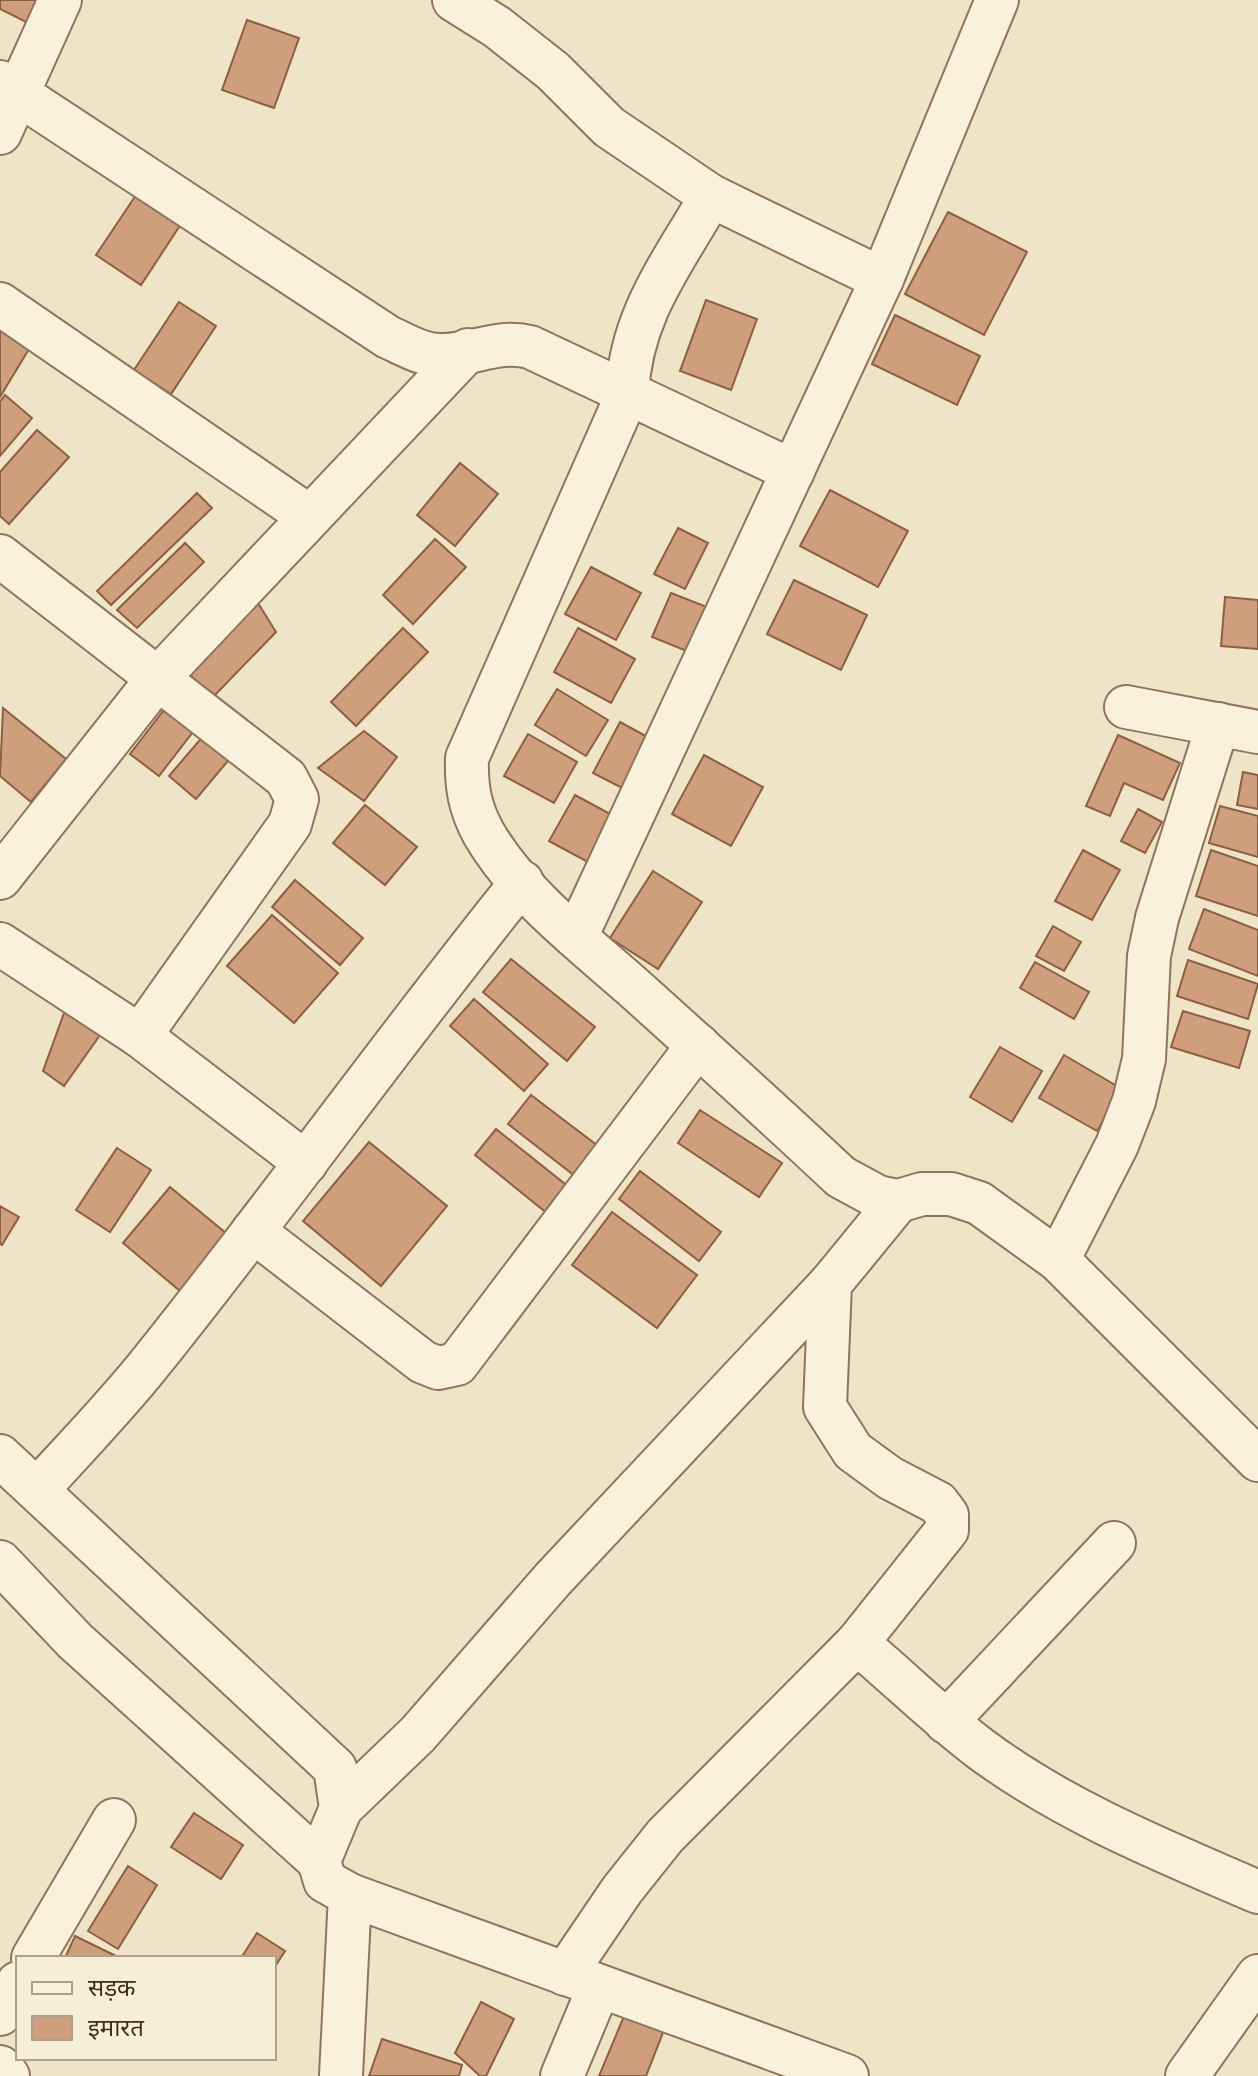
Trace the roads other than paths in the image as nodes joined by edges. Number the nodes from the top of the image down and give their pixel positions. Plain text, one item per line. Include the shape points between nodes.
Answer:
1 (60, 0) edge
2 (454, 0) edge
3 (997, 0) edge
4 (9, 87) edge
5 (0, 133) edge
6 (711, 196) junction
7 (882, 279) junction
8 (0, 304) edge
9 (468, 350) junction
10 (627, 395) junction
11 (793, 471) junction
12 (310, 517) junction
13 (0, 556) edge
14 (158, 678) junction
15 (1126, 707) dead end
16 (1238, 728) edge
17 (0, 878) edge
18 (522, 882) junction
19 (576, 937) junction
20 (0, 944) edge
21 (140, 1036) junction
22 (698, 1045) junction
23 (306, 1163) junction
24 (898, 1201) junction
25 (253, 1231) junction
26 (1058, 1260) junction
27 (830, 1284) junction
28 (0, 1456) edge
29 (1258, 1460) edge
30 (38, 1489) junction
31 (1114, 1543) dead end
32 (0, 1562) edge
33 (857, 1643) junction
34 (946, 1722) junction
35 (341, 1808) junction
36 (114, 1820) dead end
37 (319, 1861) junction
38 (1258, 1892) edge
39 (350, 1895) junction
40 (34, 1956) edge
41 (1258, 1976) edge
42 (582, 1981) junction
43 (16, 1986) edge
44 (0, 2014) edge
45 (0, 2067) edge
46 (8, 2076) edge
47 (341, 2076) edge
48 (562, 2076) edge
49 (847, 2076) edge
50 (1187, 2076) edge

1 - 4 street
2 - 6 street via 553,71 609,127
3 - 7 street
4 - 5 street
4 - 9 street via 388,337 425,354
6 - 7 street
6 - 10 street via 640,320
7 - 11 street
8 - 12 street
9 - 10 street via 511,343 530,347
9 - 12 street
10 - 11 street
10 - 18 street via 467,758 471,809
11 - 19 street
12 - 14 street
13 - 14 street
14 - 17 street
14 - 21 street via 286,778 297,810
15 - 16 street
16 - 26 street via 1157,918 1149,956 1144,1059 1134,1101
18 - 19 street
18 - 23 street
19 - 22 street
20 - 21 street
21 - 23 street
22 - 24 street via 841,1177 878,1197
22 - 25 street via 457,1364 438,1368 423,1362
23 - 25 street
24 - 26 street via 951,1194 979,1203
24 - 27 street
25 - 30 street via 149,1365
26 - 29 street
27 - 33 street via 825,1407 853,1451 938,1503 947,1515 941,1542
27 - 35 street via 553,1579 418,1734
28 - 30 street
30 - 35 street via 335,1768
31 - 34 street
32 - 37 street via 75,1641
33 - 34 street
33 - 42 street via 665,1836 622,1890
34 - 38 street via 1021,1776 1111,1828
35 - 37 street
36 - 40 street
37 - 39 street via 325,1881
39 - 42 street
39 - 47 street
41 - 50 street
42 - 48 street
42 - 49 street
43 - 44 street
45 - 46 street

